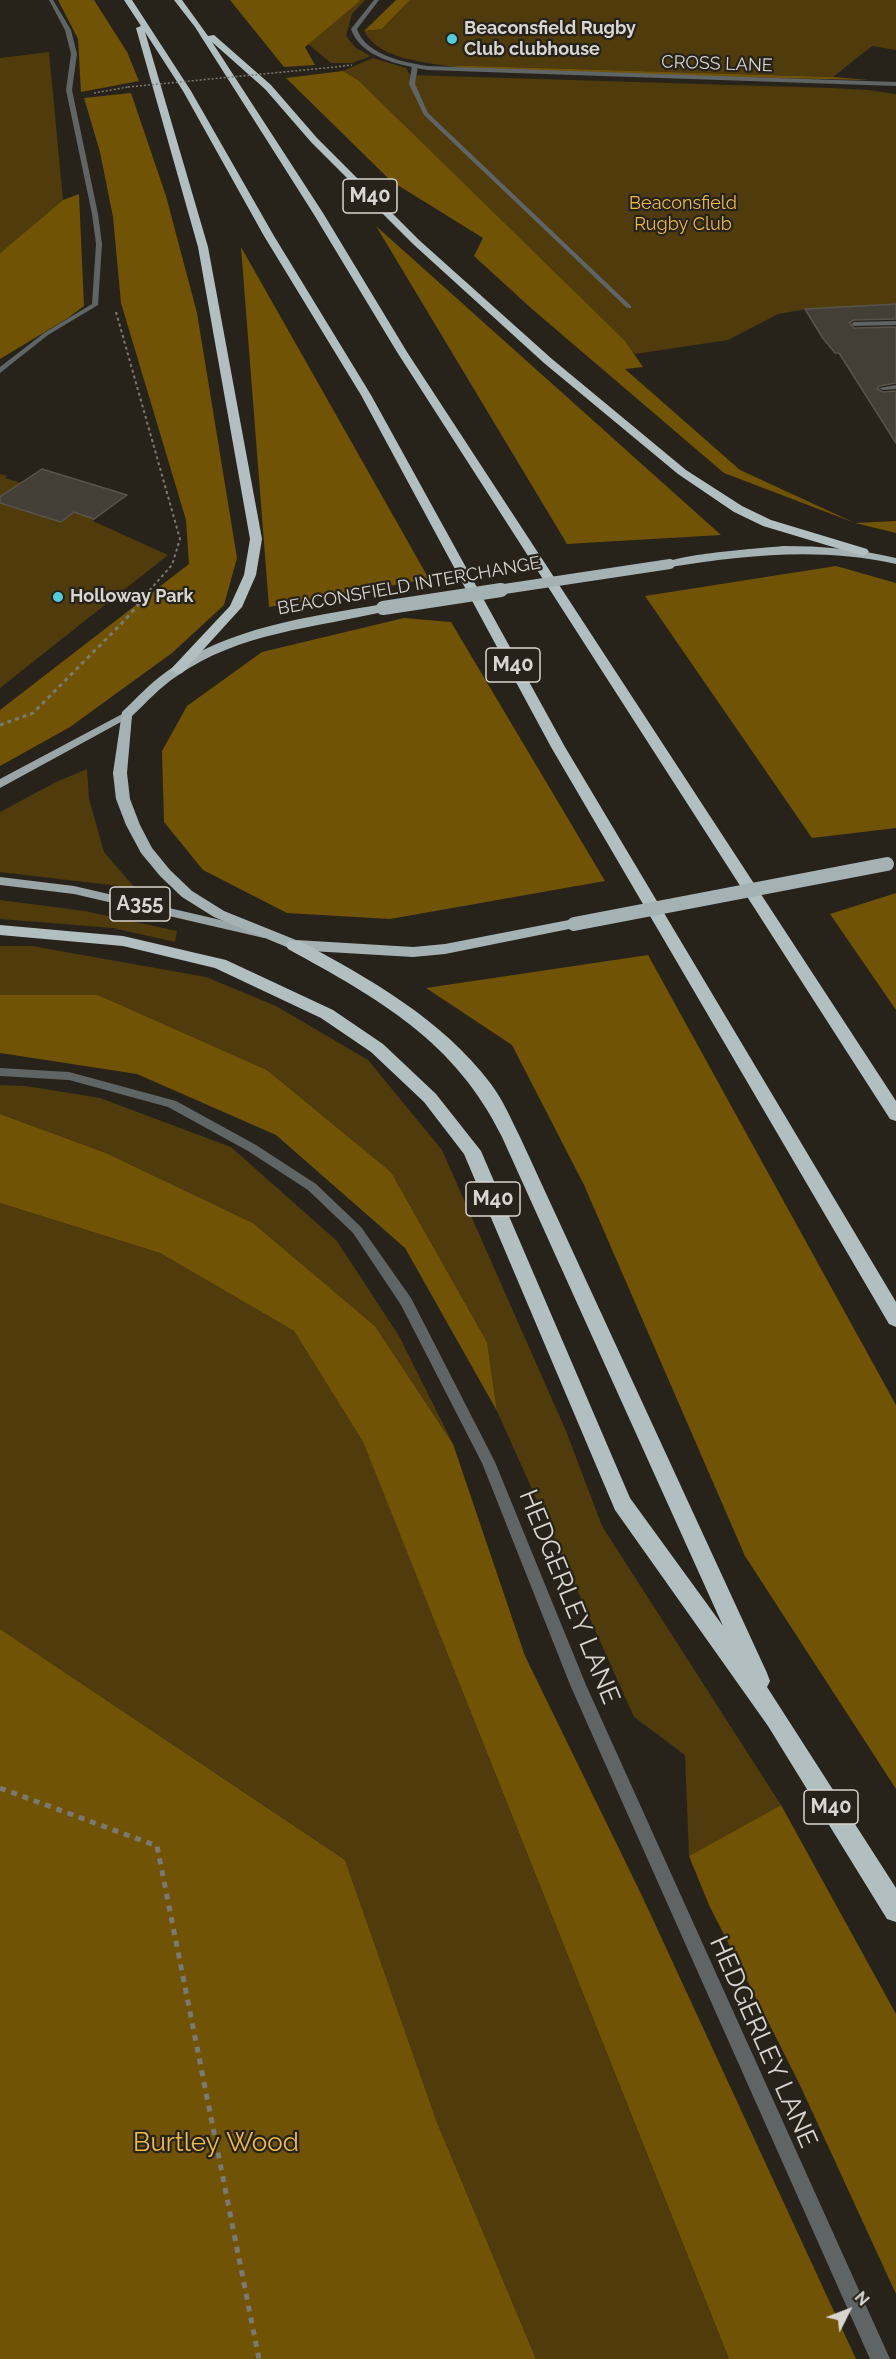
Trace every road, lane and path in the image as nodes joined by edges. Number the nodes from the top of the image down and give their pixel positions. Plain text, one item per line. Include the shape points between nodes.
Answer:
1 (51, 0) edge
2 (178, 0) edge
3 (377, 0) edge
4 (131, 4) edge
5 (198, 26) junction
6 (415, 66) junction
7 (335, 67) dead end
8 (896, 84) edge
9 (88, 94) dead end
10 (629, 307) dead end
11 (116, 308) dead end
12 (896, 323) edge
13 (854, 324) dead end
14 (0, 371) edge
15 (896, 387) edge
16 (883, 388) dead end
17 (863, 552) junction
18 (896, 561) edge
19 (177, 670) junction
20 (126, 715) junction
21 (0, 725) edge
22 (0, 784) edge
23 (892, 863) edge
24 (0, 881) edge
25 (0, 930) edge
26 (271, 936) junction
27 (294, 945) junction
28 (0, 1072) edge
29 (896, 1115) edge
30 (896, 1319) edge
31 (776, 1718) junction
32 (0, 1788) edge
33 (896, 1910) edge
34 (259, 2359) edge
35 (879, 2359) edge

1 - 14 street via 68,30 74,54 69,90 99,244 95,305 46,334
2 - 5 highway, M40
3 - 6 street, CROSS LANE via 354,29 355,35 362,45
4 - 19 highway, M40 via 203,247 256,539 250,575 236,607
4 - 30 highway, M40 via 187,91 366,395 558,747
5 - 17 highway, M40 via 268,87 314,140 416,242 548,361 682,472 767,523
5 - 29 highway, M40 via 402,352
6 - 8 street, CROSS LANE
6 - 10 street via 412,84 426,114
7 - 9 path, bridge
11 - 21 path via 180,539 171,565 125,620 33,713
12 - 13 street
15 - 16 street
17 - 18 highway, BEACONSFIELD INTERCHANGE
17 - 19 highway, BEACONSFIELD INTERCHANGE, bridge via 783,549 730,554 293,623
19 - 20 highway, BEACONSFIELD INTERCHANGE
20 - 22 main road
20 - 26 highway via 120,773 123,799 146,850 187,894 219,914
23 - 27 highway, bridge via 445,949 412,952
24 - 26 main road, A355 via 74,890
25 - 31 highway, M40 via 123,941 220,964 327,1014 377,1048 430,1098 472,1151 622,1504
26 - 27 highway
27 - 31 highway, M40 via 343,971 418,1023 464,1064 485,1089 511,1137
28 - 35 street, HEDGERLEY LANE via 69,1076 172,1104 312,1186 357,1230 406,1302 488,1462 579,1687
31 - 33 highway, M40
32 - 34 path via 157,1846

